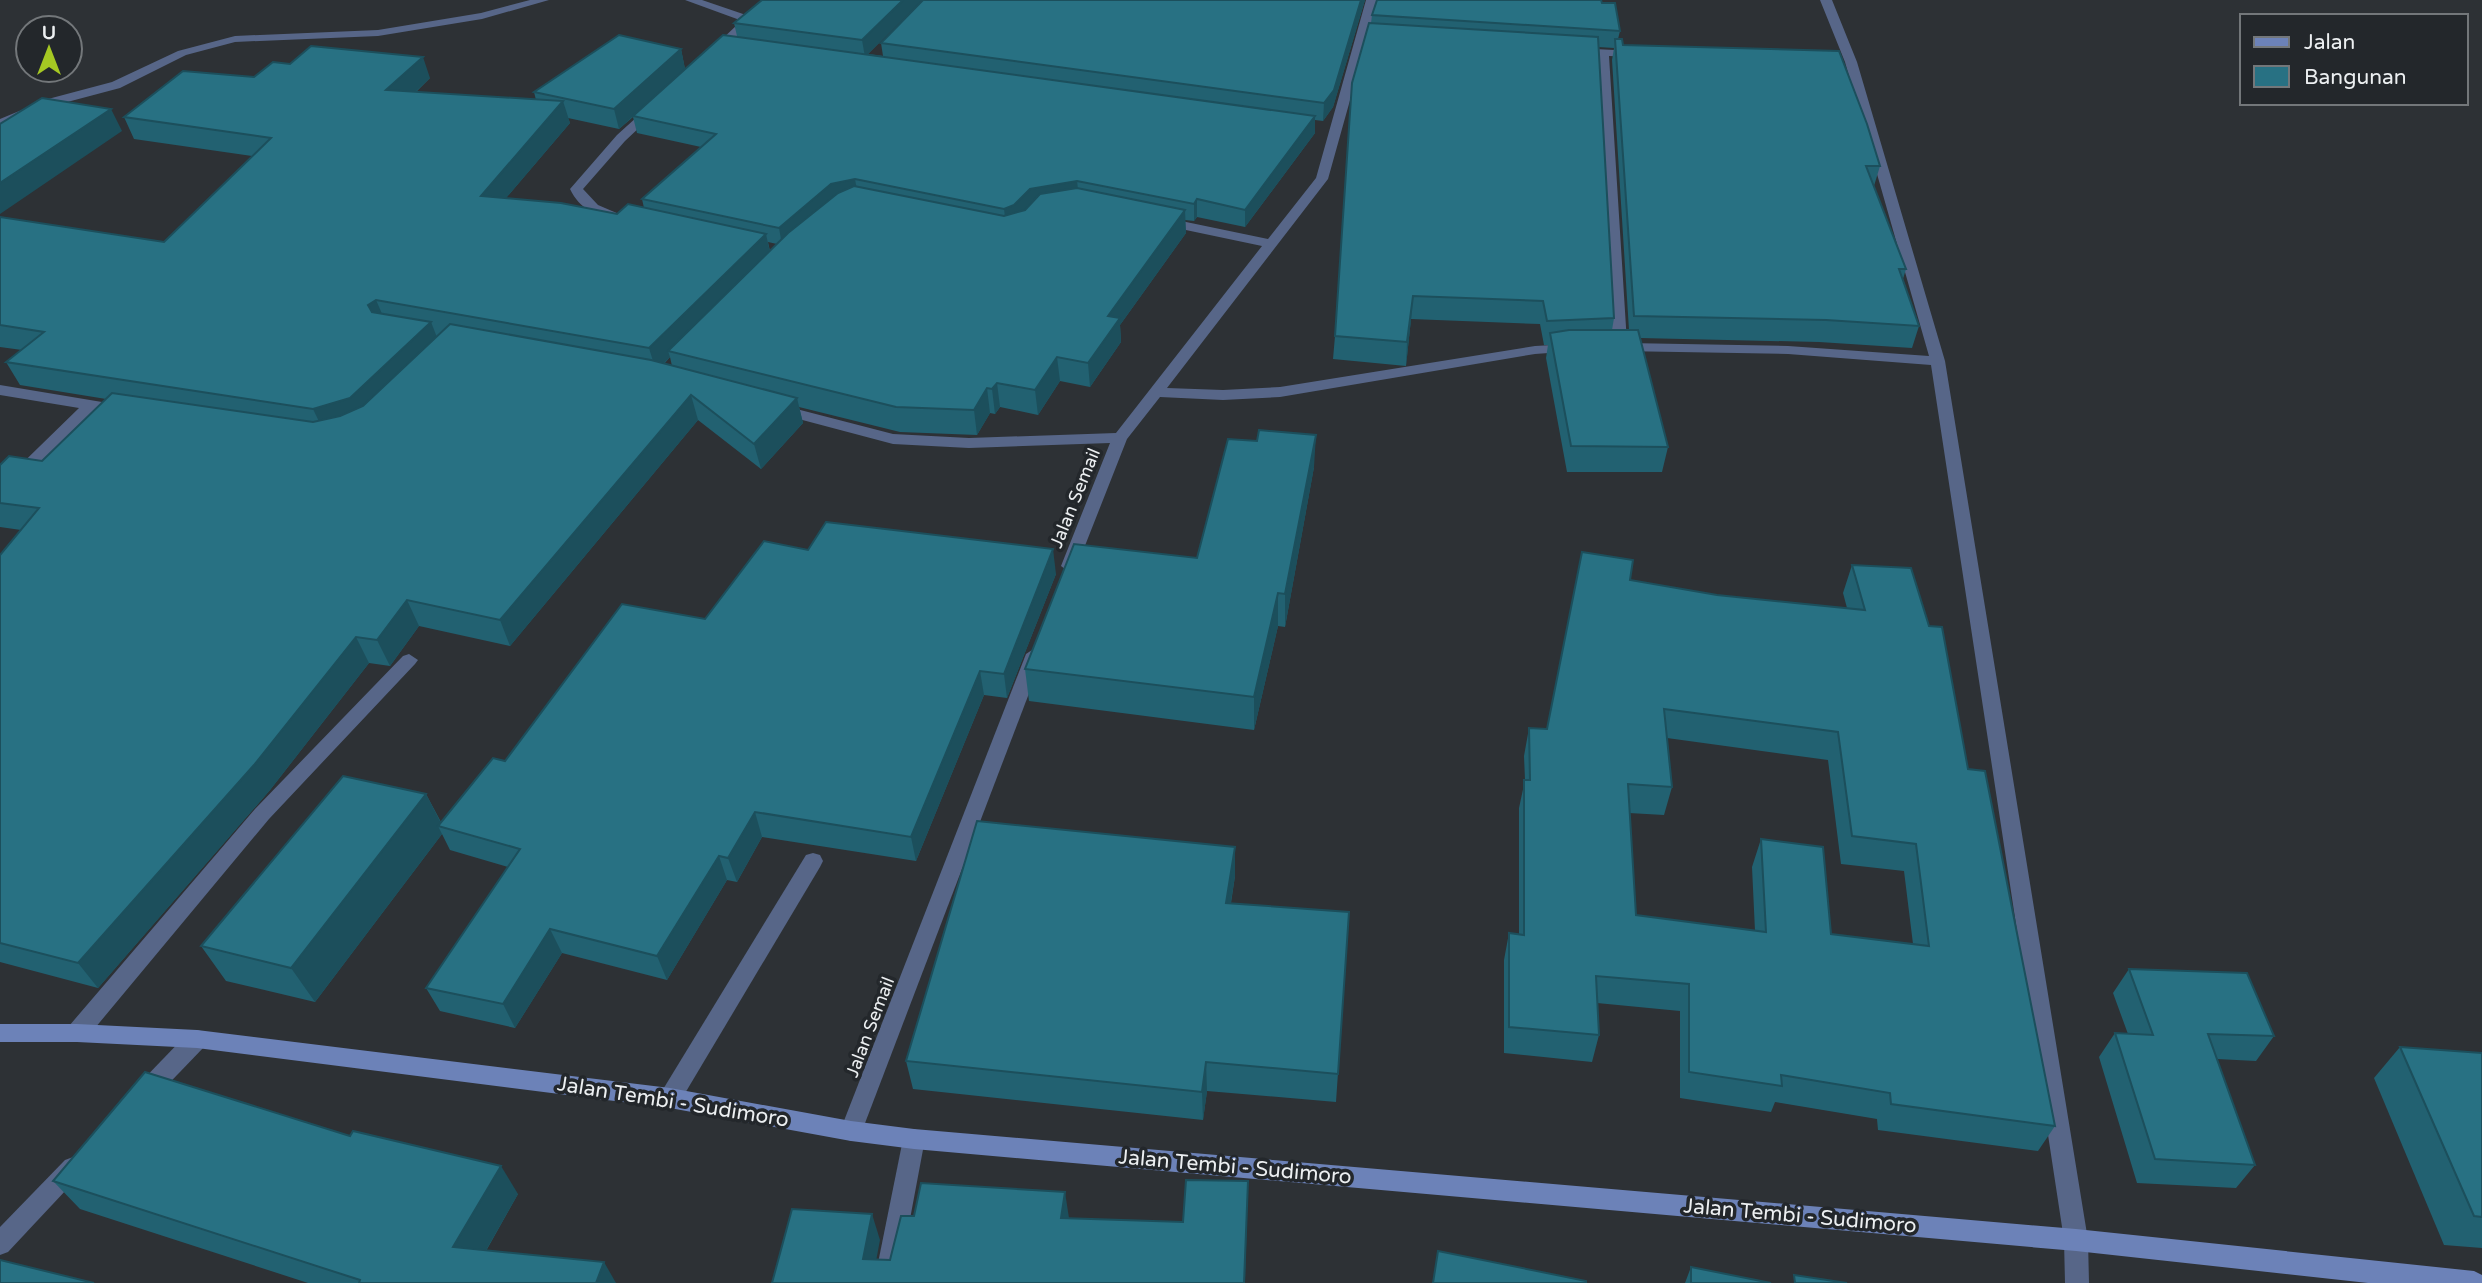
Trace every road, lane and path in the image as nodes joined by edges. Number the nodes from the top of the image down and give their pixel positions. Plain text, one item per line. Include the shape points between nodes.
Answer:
1 (543, 0) edge
2 (691, 0) edge
3 (1372, 0) edge
4 (1826, 0) edge
5 (724, 48) edge
6 (1563, 50) edge
7 (1603, 53) junction
8 (1644, 54) edge
9 (662, 101) edge
10 (0, 123) edge
11 (1149, 218) edge
12 (635, 221) edge
13 (1271, 244) junction
14 (1606, 347) junction
15 (1938, 361) junction
16 (0, 390) edge
17 (1155, 392) junction
18 (90, 406) junction
19 (764, 406) edge
20 (131, 412) edge
21 (1120, 438) junction
22 (0, 494) edge
23 (1062, 584) edge
24 (1042, 636) edge
25 (409, 660) dead end
26 (813, 860) dead end
27 (0, 1033) edge
28 (77, 1033) junction
29 (197, 1039) junction
30 (670, 1098) junction
31 (131, 1107) edge
32 (851, 1131) junction
33 (914, 1139) junction
34 (84, 1156) edge
35 (2076, 1240) junction
36 (0, 1244) edge
37 (886, 1283) edge
38 (2077, 1283) edge
39 (2474, 1283) edge

1 - 10 street via 482,16 379,33 235,39 182,53 116,85 52,102
2 - 5 street via 743,17 744,25
3 - 13 street, Jalan Semail via 1368,39 1330,129 1322,178
4 - 15 street
6 - 7 street
7 - 8 street
7 - 14 street
9 - 12 street via 576,189 581,201 603,213
11 - 13 street
13 - 17 street, Jalan Semail
14 - 15 street via 1788,350
14 - 17 street via 1535,350 1280,392
15 - 35 street
16 - 18 street
17 - 21 street, Jalan Semail
18 - 20 street
18 - 22 street
19 - 21 street via 893,439 969,443
21 - 23 street, Jalan Semail
24 - 32 street, Jalan Semail
25 - 28 street via 262,814
26 - 30 street
27 - 28 main road, Jalan Tembi - Sudimoro
28 - 29 main road, Jalan Tembi - Sudimoro
29 - 30 main road, Jalan Tembi - Sudimoro
29 - 31 street
30 - 32 main road, Jalan Tembi - Sudimoro
32 - 33 main road, Jalan Tembi - Sudimoro
33 - 35 main road, Jalan Tembi - Sudimoro
33 - 37 street
34 - 36 street
35 - 38 street
35 - 39 main road, Jalan Tembi - Sudimoro

